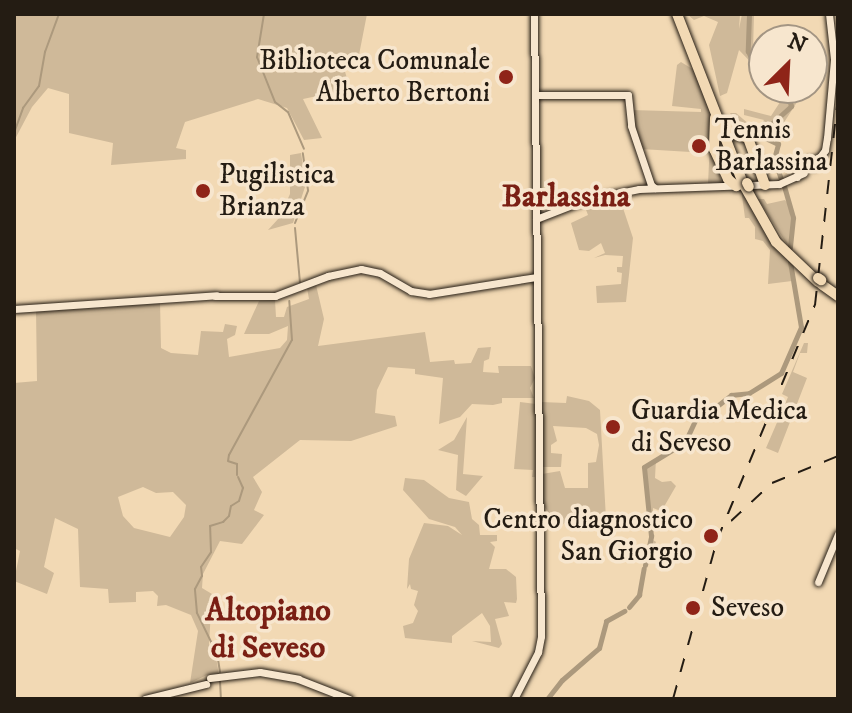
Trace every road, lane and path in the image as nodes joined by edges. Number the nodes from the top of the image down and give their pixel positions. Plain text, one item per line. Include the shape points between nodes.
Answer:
1 (534, 14) edge
2 (679, 14) edge
3 (829, 14) edge
4 (535, 95) junction
5 (716, 108) junction
6 (739, 135) junction
7 (714, 147) junction
8 (738, 164) junction
9 (743, 183) junction
10 (649, 185) junction
11 (536, 219) junction
12 (536, 277) junction
13 (283, 293) junction
14 (838, 294) edge
15 (253, 295) junction
16 (215, 296) junction
17 (232, 297) junction
18 (272, 297) junction
19 (14, 309) edge
20 (838, 534) edge
21 (818, 582) dead end
22 (145, 699) edge
23 (349, 699) edge
24 (514, 699) edge

1 - 4 street
2 - 5 highway
3 - 9 street via 834,59 827,146 811,172 783,183
4 - 10 street via 625,93
4 - 11 street
5 - 6 highway via 730,132
5 - 7 highway
5 - 8 highway
6 - 8 highway via 734,141
6 - 9 highway via 749,140
7 - 8 highway via 722,142
7 - 9 highway
8 - 9 highway
9 - 10 street
9 - 14 highway via 765,226 797,262
10 - 11 street via 585,200
11 - 12 street
12 - 13 street via 423,294 376,271 357,269
12 - 24 street via 541,640
13 - 15 street
13 - 18 street
15 - 16 street
15 - 17 street
15 - 18 street
16 - 17 street
16 - 19 street
17 - 18 street
20 - 21 street
22 - 23 street via 246,672 298,679

